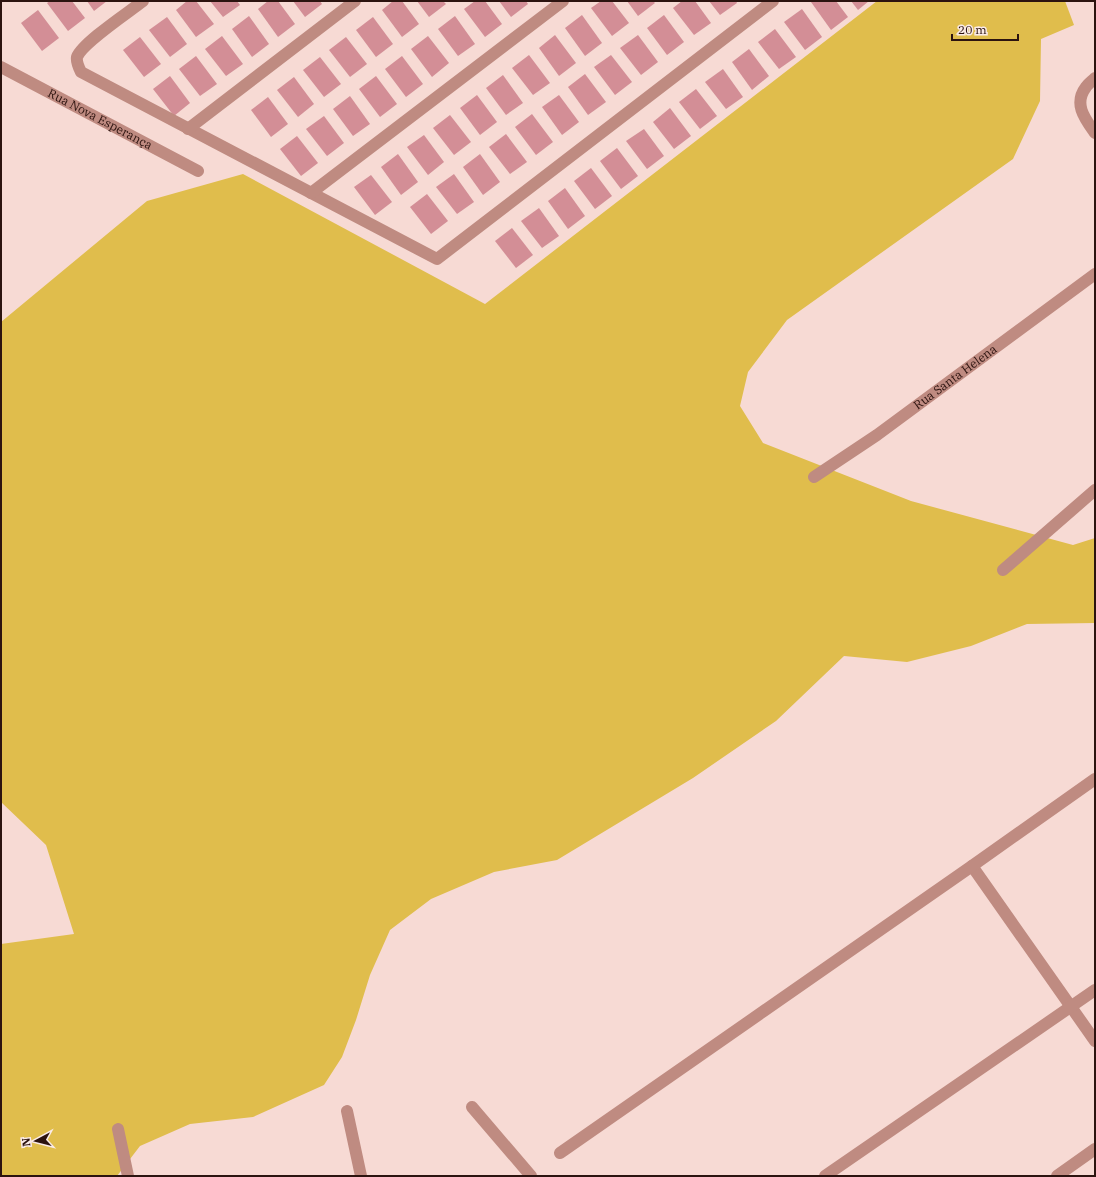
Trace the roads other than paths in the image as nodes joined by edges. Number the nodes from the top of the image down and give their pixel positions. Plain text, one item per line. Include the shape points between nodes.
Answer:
1 (143, 1) edge
2 (355, 1) edge
3 (563, 1) edge
4 (773, 1) edge
5 (1, 67) edge
6 (1095, 78) edge
7 (188, 129) junction
8 (1095, 133) edge
9 (198, 172) dead end
10 (311, 193) junction
11 (1095, 274) edge
12 (814, 477) dead end
13 (1095, 490) edge
14 (1004, 570) dead end
15 (1095, 779) edge
16 (972, 866) junction
17 (1095, 990) edge
18 (1071, 1007) junction
19 (1095, 1041) edge
20 (472, 1107) dead end
21 (347, 1111) dead end
22 (118, 1130) dead end
23 (1095, 1149) edge
24 (560, 1153) dead end
25 (128, 1176) edge
26 (361, 1176) edge
27 (531, 1176) edge
28 (825, 1176) edge
29 (1057, 1176) edge

1 - 7 street via 86,45 77,58 79,68 85,75
2 - 7 street
3 - 10 street
4 - 10 street via 437,259
5 - 9 street, Rua Nova Esperança
6 - 8 street via 1081,96 1080,108
7 - 10 street
11 - 12 street, Rua Santa Helena via 884,430
13 - 14 street
15 - 16 street
16 - 18 street
16 - 24 street
17 - 18 street
18 - 19 street
18 - 28 street
20 - 27 street
21 - 26 street
22 - 25 street
23 - 29 street

